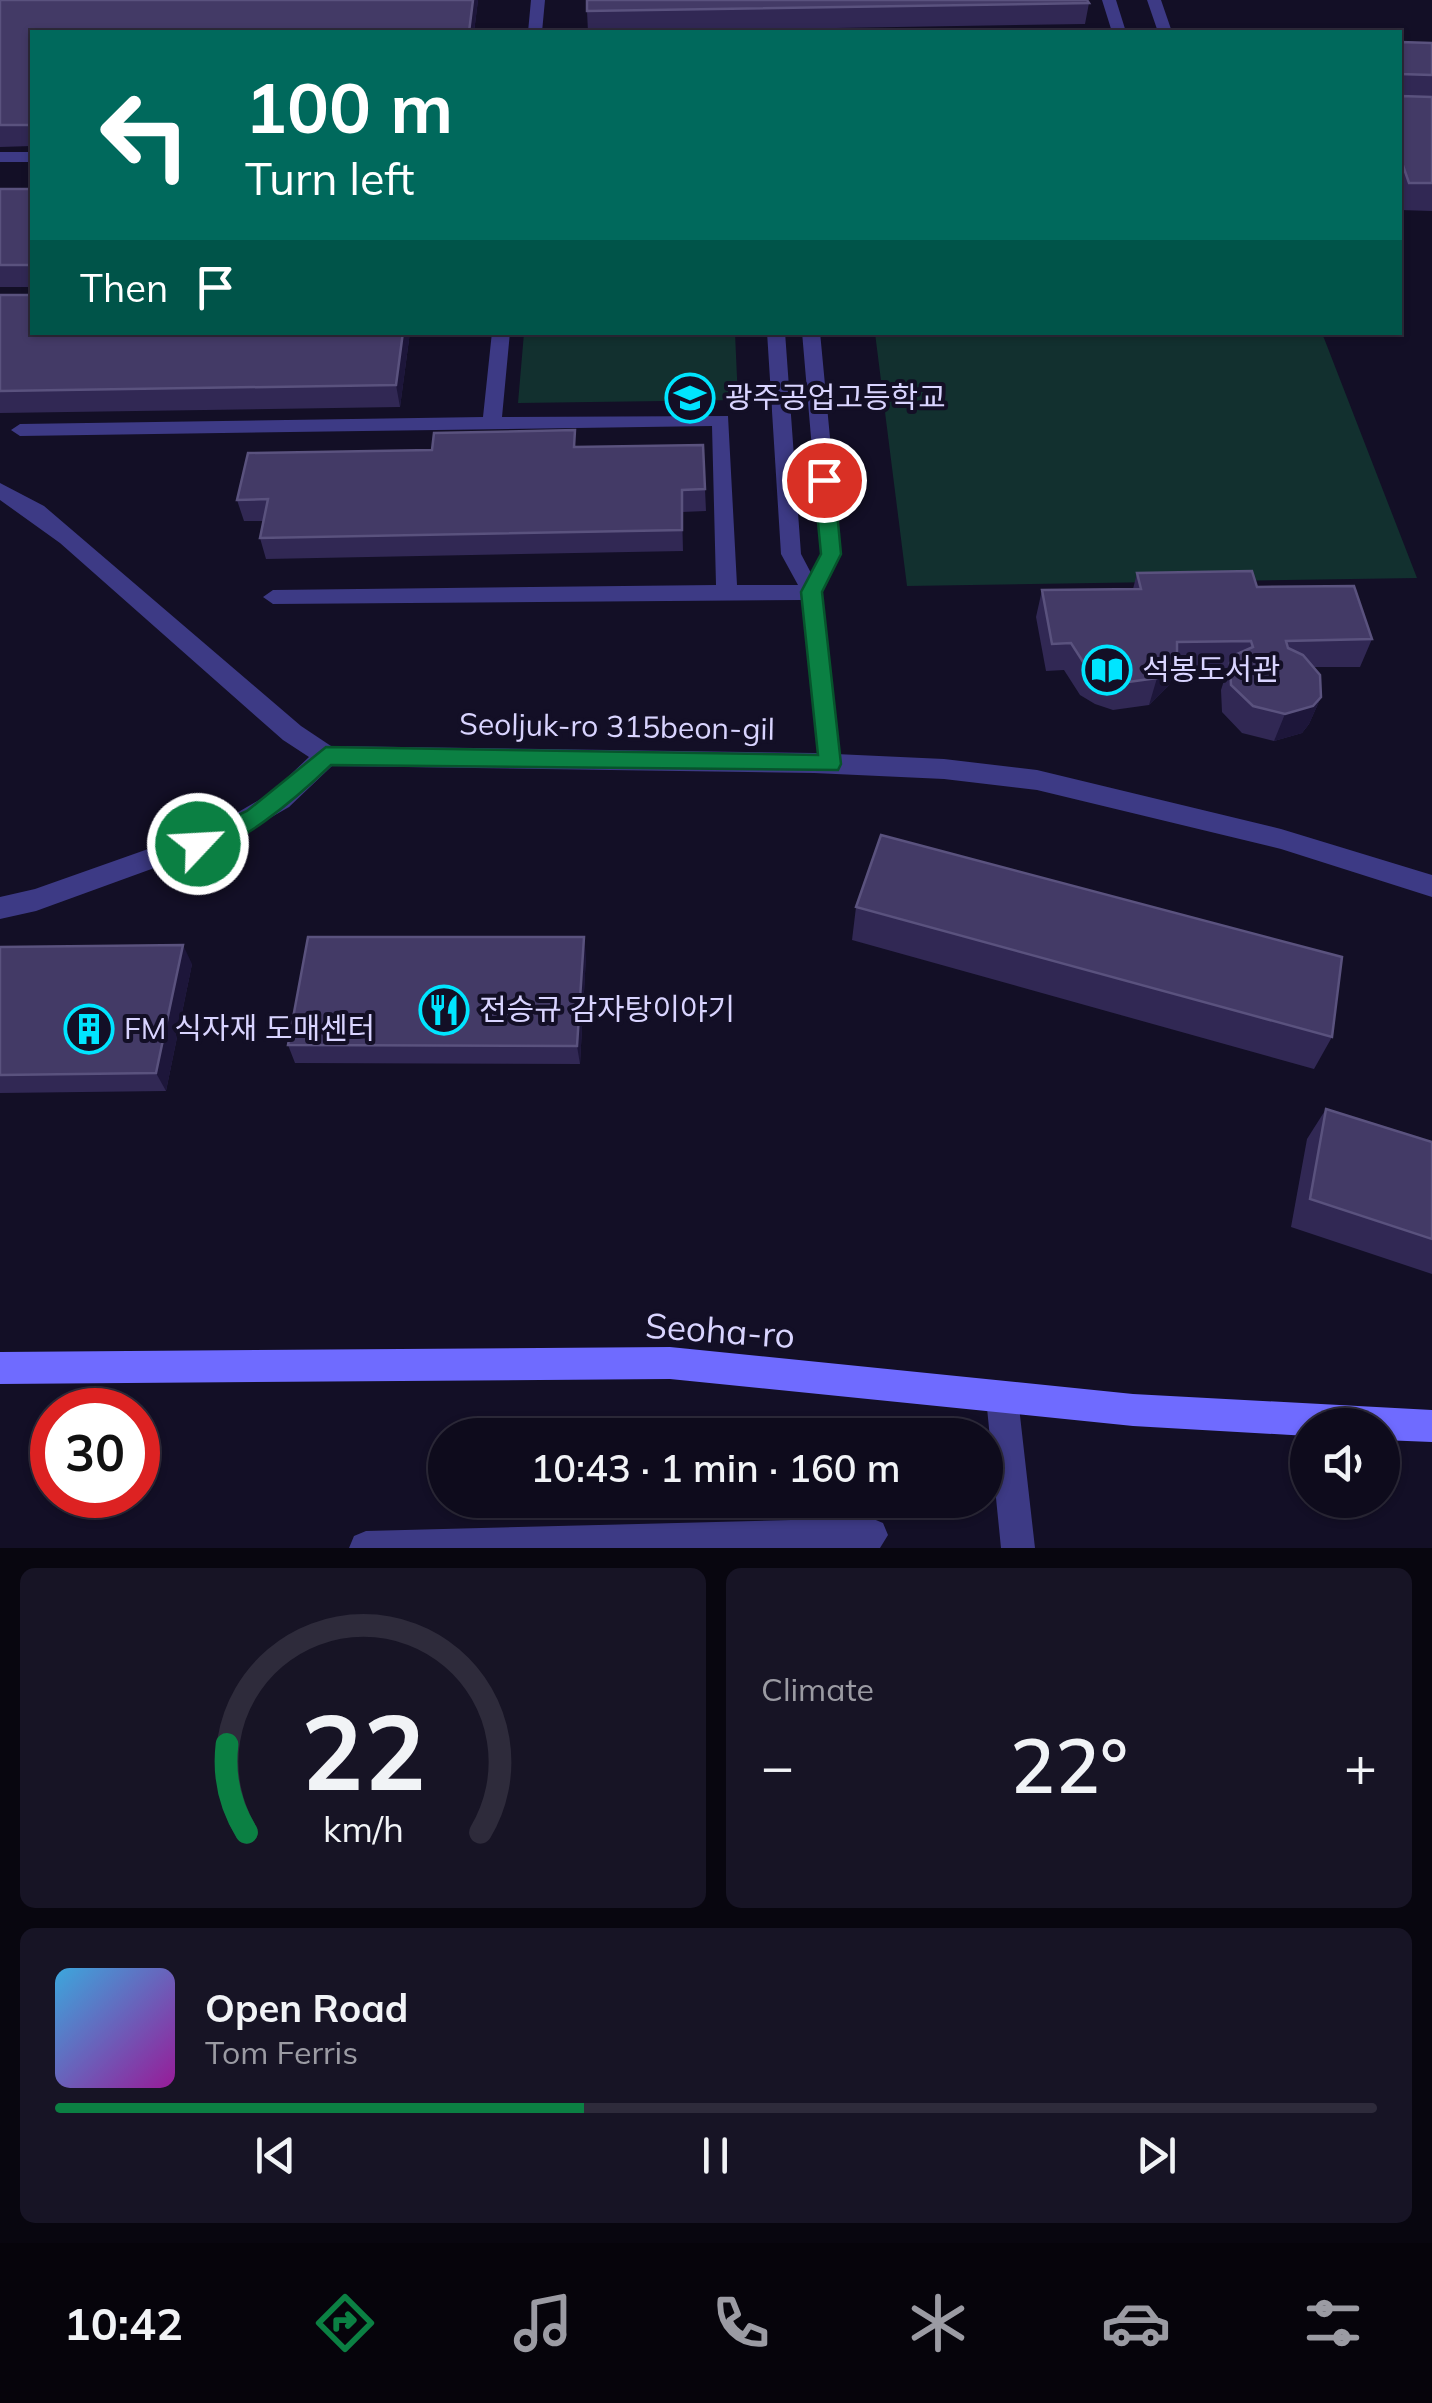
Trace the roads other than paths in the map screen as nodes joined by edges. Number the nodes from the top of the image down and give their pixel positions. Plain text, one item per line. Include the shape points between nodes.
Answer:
1 (538, 0) edge
2 (1109, 0) edge
3 (1154, 0) edge
4 (534, 30) edge
5 (1119, 30) edge
6 (1165, 30) edge
7 (30, 156) edge
8 (0, 157) edge
9 (501, 335) edge
10 (776, 335) edge
11 (811, 335) edge
12 (492, 423) junction
13 (20, 430) dead end
14 (0, 490) edge
15 (812, 592) junction
16 (727, 593) junction
17 (273, 597) dead end
18 (326, 756) junction
19 (830, 764) junction
20 (1432, 886) edge
21 (0, 908) edge
22 (0, 1368) edge
23 (1002, 1398) junction
24 (1432, 1426) edge
25 (871, 1536) dead end
26 (366, 1548) edge
27 (1018, 1548) edge

1 - 4 lane
2 - 5 lane
3 - 6 lane
7 - 8 lane
9 - 12 lane
10 - 15 lane via 791,554
11 - 15 lane via 831,554
12 - 13 lane
12 - 16 lane via 721,420
14 - 18 street via 68,537
15 - 16 lane
15 - 19 lane
16 - 17 lane
18 - 19 street, Seoljuk-ro 315beon-gil
18 - 21 street via 280,800 225,832
19 - 20 street, Seoljuk-ro 315beon-gil via 1037,780 1281,839
22 - 23 main road, Seoha-ro via 670,1364
23 - 24 main road, Seoha-ro
23 - 27 street
25 - 26 street

